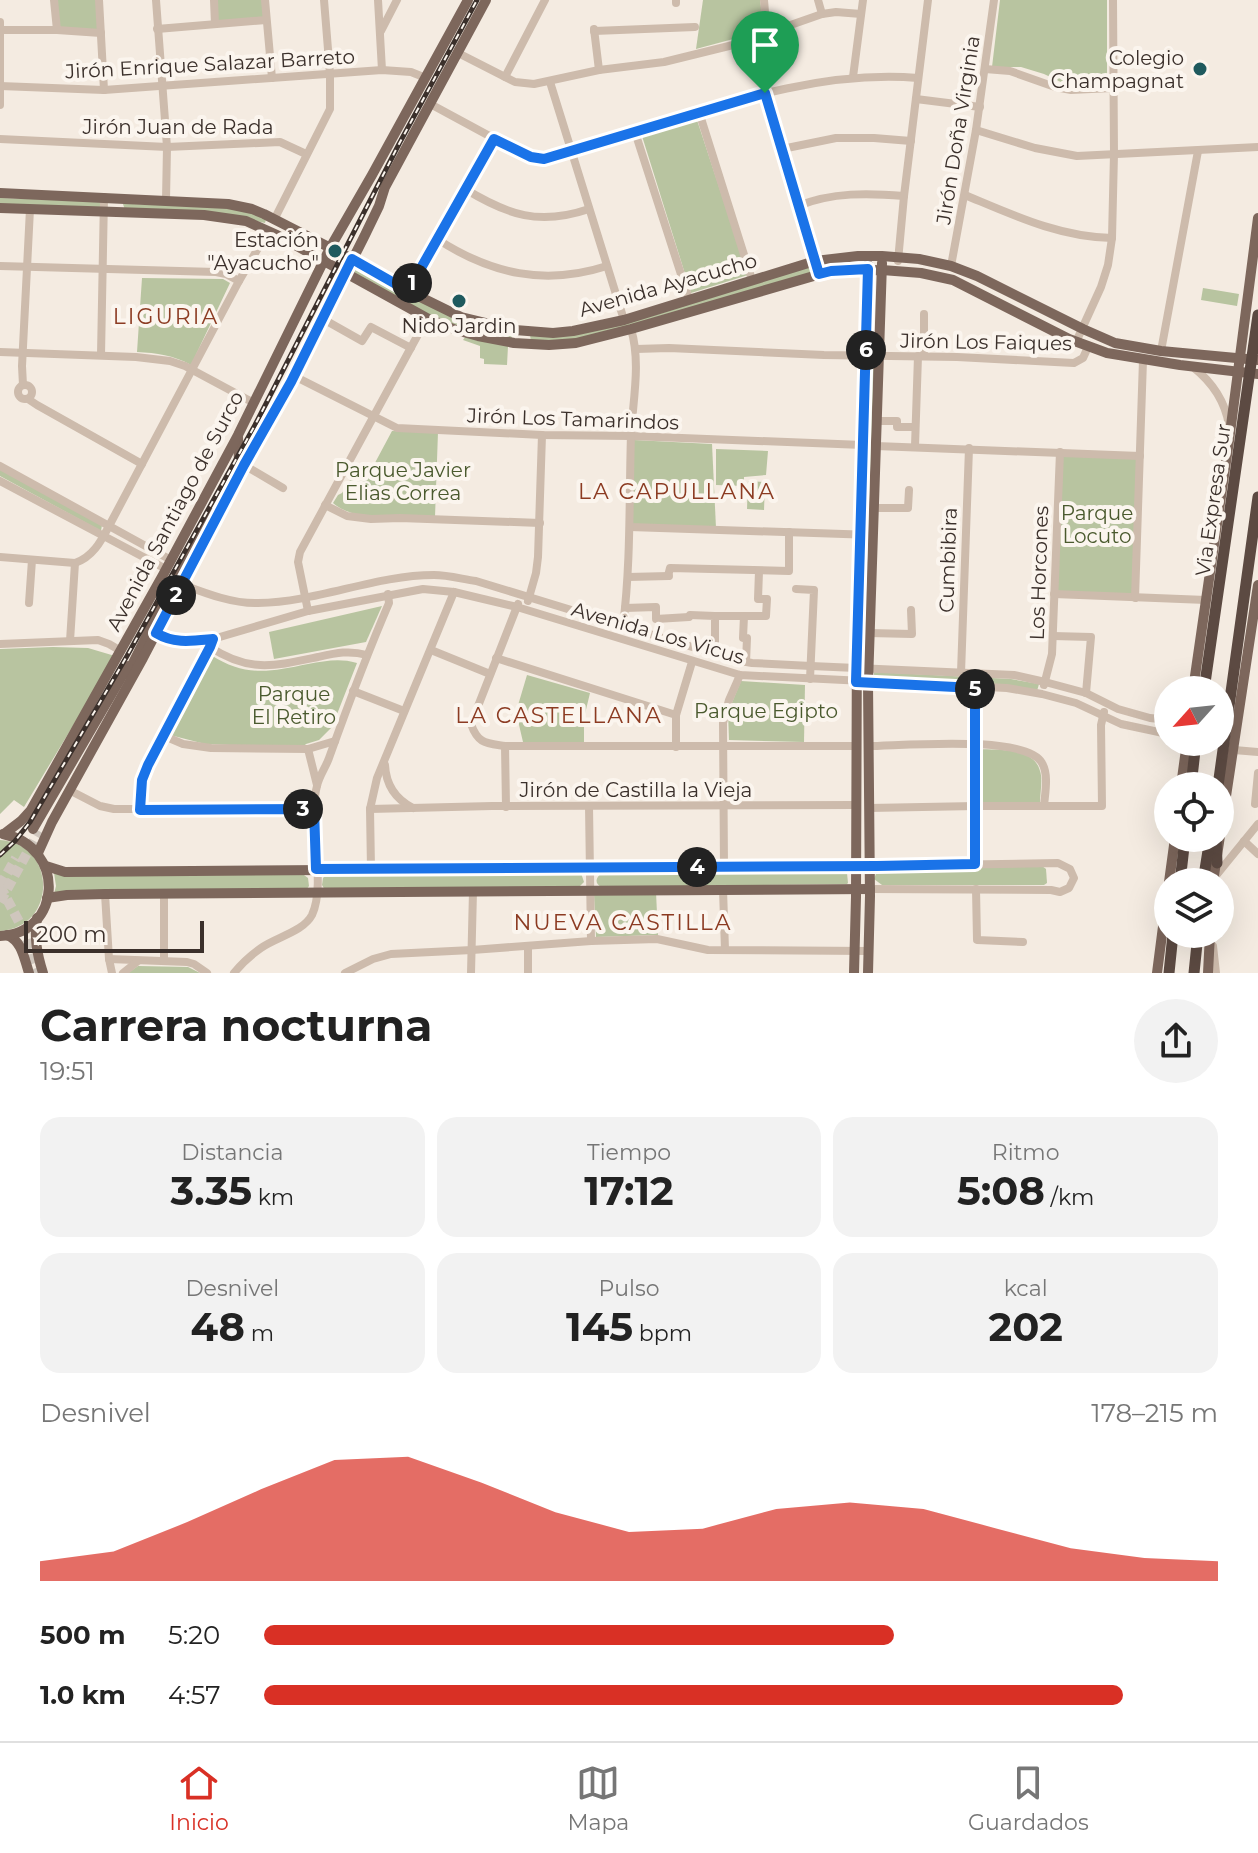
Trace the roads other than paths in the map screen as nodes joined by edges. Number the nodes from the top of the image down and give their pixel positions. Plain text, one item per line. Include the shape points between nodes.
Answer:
1 (54, 0) edge
2 (99, 0) edge
3 (156, 0) edge
4 (214, 0) edge
5 (265, 0) edge
6 (324, 0) edge
7 (486, 0) edge
8 (492, 0) edge
9 (545, 0) edge
10 (764, 0) edge
11 (818, 0) edge
12 (863, 0) edge
13 (928, 0) edge
14 (994, 0) edge
15 (1113, 0) edge
16 (378, 1) edge
17 (396, 2) edge
18 (464, 4) edge
19 (822, 14) junction
20 (861, 14) junction
21 (266, 20) junction
22 (0, 22) edge
23 (215, 24) junction
24 (695, 27) dead end
25 (157, 29) junction
26 (1, 30) edge
27 (57, 30) junction
28 (770, 31) junction
29 (101, 33) junction
30 (380, 33) junction
31 (462, 55) junction
32 (985, 69) junction
33 (382, 70) junction
34 (599, 70) junction
35 (330, 74) junction
36 (421, 76) junction
37 (505, 77) junction
38 (853, 77) junction
39 (272, 78) junction
40 (918, 78) junction
41 (550, 82) junction
42 (162, 85) junction
43 (1, 86) edge
44 (1112, 88) junction
45 (104, 90) junction
46 (765, 93) junction
47 (916, 99) junction
48 (0, 105) edge
49 (434, 106) junction
50 (980, 107) junction
51 (699, 112) junction
52 (976, 130) junction
53 (635, 132) junction
54 (0, 139) edge
55 (494, 139) junction
56 (911, 141) junction
57 (167, 147) junction
58 (1258, 147) edge
59 (782, 149) junction
60 (1198, 151) junction
61 (571, 152) junction
62 (306, 154) junction
63 (1114, 154) junction
64 (465, 189) junction
65 (0, 193) edge
66 (361, 193) junction
67 (965, 195) junction
68 (904, 196) junction
69 (104, 197) junction
70 (166, 200) junction
71 (379, 206) junction
72 (798, 206) junction
73 (0, 208) edge
74 (30, 209) junction
75 (589, 209) junction
76 (104, 212) junction
77 (1258, 218) edge
78 (274, 220) junction
79 (268, 231) junction
80 (1112, 238) junction
81 (437, 239) junction
82 (330, 248) junction
83 (869, 255) junction
84 (882, 256) junction
85 (899, 256) junction
86 (828, 258) junction
87 (352, 259) junction
88 (324, 260) junction
89 (815, 261) junction
90 (0, 266) edge
91 (27, 266) junction
92 (607, 266) junction
93 (951, 266) junction
94 (102, 268) junction
95 (868, 269) junction
96 (882, 270) junction
97 (898, 270) junction
98 (831, 271) junction
99 (345, 273) junction
100 (819, 274) junction
101 (752, 280) junction
102 (239, 281) junction
103 (1001, 288) junction
104 (408, 291) junction
105 (1012, 294) junction
106 (689, 299) junction
107 (995, 301) junction
108 (1007, 307) junction
109 (924, 314) dead end
110 (1258, 315) edge
111 (427, 318) junction
112 (323, 319) junction
113 (624, 320) junction
114 (631, 329) junction
115 (1083, 329) junction
116 (515, 330) junction
117 (528, 332) junction
118 (1076, 342) junction
119 (514, 343) junction
120 (528, 345) junction
121 (1088, 347) junction
122 (411, 348) junction
123 (636, 349) junction
124 (1161, 351) junction
125 (0, 352) edge
126 (23, 353) junction
127 (1181, 353) junction
128 (101, 355) junction
129 (865, 355) junction
130 (879, 355) junction
131 (921, 356) junction
132 (1228, 358) junction
133 (1250, 359) edge
134 (1143, 360) junction
135 (1180, 365) junction
136 (1192, 366) junction
137 (192, 370) junction
138 (1249, 373) edge
139 (292, 379) junction
140 (254, 403) junction
141 (373, 416) junction
142 (877, 421) junction
143 (915, 427) junction
144 (238, 435) junction
145 (542, 435) junction
146 (631, 436) junction
147 (1229, 441) junction
148 (863, 445) junction
149 (876, 446) junction
150 (915, 446) junction
151 (969, 448) junction
152 (1060, 452) junction
153 (1140, 456) junction
154 (142, 464) junction
155 (242, 464) junction
156 (0, 466) edge
157 (0, 481) edge
158 (283, 488) dead end
159 (909, 490) dead end
160 (1258, 497) edge
161 (325, 505) junction
162 (874, 508) junction
163 (540, 523) junction
164 (109, 526) junction
165 (630, 527) junction
166 (789, 532) junction
167 (861, 535) junction
168 (873, 535) junction
169 (104, 536) junction
170 (151, 548) junction
171 (0, 557) edge
172 (145, 558) junction
173 (32, 560) junction
174 (75, 563) junction
175 (169, 564) junction
176 (759, 571) junction
177 (628, 577) junction
178 (181, 584) junction
179 (1258, 585) edge
180 (796, 589) dead end
181 (454, 592) junction
182 (388, 594) junction
183 (1054, 594) junction
184 (525, 597) junction
185 (305, 598) junction
186 (1135, 598) junction
187 (1206, 600) junction
188 (29, 603) dead end
189 (522, 608) junction
190 (625, 608) junction
191 (911, 610) dead end
192 (308, 611) junction
193 (715, 616) junction
194 (744, 616) junction
195 (623, 626) junction
196 (156, 633) junction
197 (869, 633) junction
198 (1053, 636) junction
199 (70, 641) junction
200 (211, 643) junction
201 (0, 644) edge
202 (431, 650) junction
203 (121, 651) junction
204 (715, 654) junction
205 (367, 655) junction
206 (138, 658) junction
207 (496, 658) junction
208 (692, 662) junction
209 (746, 662) junction
210 (811, 666) junction
211 (862, 668) junction
212 (961, 673) junction
213 (490, 674) junction
214 (740, 675) junction
215 (1195, 676) edge
216 (1206, 676) edge
217 (810, 679) junction
218 (862, 682) junction
219 (1045, 682) junction
220 (975, 688) junction
221 (353, 691) junction
222 (1086, 693) junction
223 (1042, 694) junction
224 (1106, 704) junction
225 (404, 711) junction
226 (676, 715) junction
227 (1103, 715) junction
228 (1154, 718) edge
229 (1154, 731) edge
230 (162, 735) junction
231 (335, 741) junction
232 (975, 744) junction
233 (505, 746) junction
234 (723, 746) junction
235 (862, 746) junction
236 (676, 747) junction
237 (308, 749) junction
238 (1234, 750) joint
239 (1258, 752) edge
240 (1233, 756) edge
241 (385, 761) junction
242 (1220, 772) edge
243 (1258, 773) edge
244 (317, 786) junction
245 (69, 790) junction
246 (1255, 804) dead end
247 (723, 805) junction
248 (856, 805) junction
249 (589, 806) junction
250 (976, 806) junction
251 (1044, 806) junction
252 (506, 807) junction
253 (869, 808) junction
254 (314, 809) junction
255 (370, 809) junction
256 (416, 809) junction
257 (140, 810) junction
258 (1258, 824) edge
259 (2, 834) edge
260 (1244, 841) junction
261 (1217, 852) edge
262 (38, 853) junction
263 (1258, 854) edge
264 (1217, 863) junction
265 (975, 864) junction
266 (46, 866) junction
267 (856, 866) junction
268 (869, 866) junction
269 (724, 867) junction
270 (590, 868) junction
271 (1215, 868) edge
272 (1221, 868) edge
273 (316, 869) junction
274 (371, 869) junction
275 (723, 889) junction
276 (856, 889) junction
277 (870, 889) junction
278 (976, 889) junction
279 (590, 890) junction
280 (473, 891) junction
281 (317, 893) junction
282 (105, 894) junction
283 (164, 894) junction
284 (47, 898) junction
285 (37, 918) junction
286 (3, 936) edge
287 (591, 941) junction
288 (1023, 942) dead end
289 (528, 947) junction
290 (1160, 948) edge
291 (1172, 948) edge
292 (1197, 948) edge
293 (1210, 948) edge
294 (1213, 948) edge
295 (472, 950) junction
296 (725, 950) junction
297 (855, 951) junction
298 (869, 951) junction
299 (109, 959) junction
300 (142, 960) junction
301 (164, 961) junction
302 (29, 973) edge
303 (43, 973) edge
304 (112, 973) edge
305 (123, 973) edge
306 (207, 973) edge
307 (234, 973) edge
308 (345, 973) edge
309 (471, 973) edge
310 (528, 973) edge
311 (854, 973) edge
312 (868, 973) edge
313 (1157, 973) edge
314 (1169, 973) edge
315 (1194, 973) edge
316 (1208, 973) edge
317 (1216, 973) edge

1 - 27 street
2 - 29 street
3 - 25 street
4 - 23 street
5 - 21 street
6 - 35 street
7 - 71 main road, Avenida Santiago de Surco
8 - 31 main road, Avenida Santiago de Surco
9 - 37 street
10 - 28 street
11 - 19 street
12 - 20 street
13 - 40 street
14 - 32 street, Jirón Doña Virginia
15 - 44 street
16 - 17 street
16 - 30 street
17 - 30 street
18 - 36 main road, Avenida Santiago de Surco
18 - 66 main road, Avenida Santiago de Surco
19 - 20 street
19 - 28 street
20 - 38 street
21 - 23 street
21 - 39 street
22 - 26 street
23 - 25 street
24 - 34 street via 594,30
25 - 42 street
26 - 27 street
26 - 43 street
27 - 29 street
28 - 34 street via 664,62
29 - 45 street
30 - 33 street
31 - 37 street
31 - 49 main road, Avenida Santiago de Surco
32 - 44 street via 1020,73 1064,89
32 - 50 street, Jirón Doña Virginia
33 - 35 street, Jirón Enrique Salazar Barreto
33 - 36 street, Jirón Enrique Salazar Barreto
34 - 41 street
35 - 39 street, Jirón Enrique Salazar Barreto
35 - 62 street via 330,109
36 - 66 main road, Avenida Santiago de Surco
37 - 41 street via 524,84
38 - 40 street
38 - 46 street
39 - 42 street, Jirón Enrique Salazar Barreto
40 - 47 street
41 - 61 street
42 - 45 street, Jirón Enrique Salazar Barreto
42 - 57 street
43 - 45 street, Jirón Enrique Salazar Barreto
43 - 48 street
44 - 63 street
46 - 51 street
46 - 59 street
47 - 50 street
47 - 56 street
49 - 55 street
49 - 71 main road, Avenida Santiago de Surco
50 - 52 street, Jirón Doña Virginia
51 - 53 street
51 - 101 street
52 - 63 street via 1055,153
52 - 67 street, Jirón Doña Virginia
53 - 61 street
53 - 106 street
54 - 57 street, Jirón Juan de Rada
55 - 61 street via 531,157
55 - 64 street
56 - 59 street via 836,138
56 - 68 street
57 - 62 street, Jirón Juan de Rada via 273,141
57 - 70 street
58 - 60 street
59 - 72 street
60 - 63 street
60 - 124 street
61 - 75 street
62 - 78 street
63 - 80 street
64 - 75 street via 503,210 529,217 565,217
64 - 81 street
65 - 69 main road, Avenida Ayacucho
66 - 82 main road, Avenida Santiago de Surco
67 - 80 street via 1047,228
67 - 93 street, Jirón Doña Virginia
68 - 72 street via 852,194
68 - 85 street
69 - 70 main road, Avenida Ayacucho
69 - 76 street
70 - 78 main road, Avenida Ayacucho via 228,204
71 - 87 main road, Avenida Santiago de Surco
72 - 89 street
73 - 74 main road, Avenida Ayacucho
74 - 76 main road, Avenida Ayacucho
74 - 91 street
75 - 92 street
76 - 79 main road, Avenida Ayacucho via 218,216
76 - 94 street
77 - 133 main road
78 - 82 main road, Avenida Ayacucho
79 - 88 main road, Avenida Ayacucho
79 - 102 street
80 - 115 street via 1101,287
81 - 92 street via 480,263 522,274 561,276
81 - 104 street
82 - 87 main road, Avenida Ayacucho
82 - 88 main road, Avenida Santiago de Surco
83 - 84 main road, Avenida Ayacucho
83 - 86 main road, Avenida Ayacucho
83 - 95 main road
84 - 85 main road, Avenida Ayacucho
84 - 96 main road
85 - 93 main road, Avenida Ayacucho
85 - 97 street
86 - 89 main road, Avenida Ayacucho
86 - 98 main road
87 - 99 main road, Avenida Santiago de Surco
87 - 104 main road, Avenida Ayacucho
88 - 99 main road, Avenida Ayacucho
88 - 140 main road, Avenida Santiago de Surco
89 - 100 street
89 - 101 main road, Avenida Ayacucho
90 - 91 street
91 - 94 street
91 - 126 street
92 - 113 street
93 - 103 main road, Avenida Ayacucho
94 - 102 street via 216,272
94 - 128 street
95 - 96 main road, Avenida Ayacucho
95 - 98 main road, Avenida Ayacucho
95 - 129 main road
96 - 97 main road, Avenida Ayacucho
96 - 130 main road
97 - 107 main road, Avenida Ayacucho via 953,280
98 - 100 main road, Avenida Ayacucho
99 - 111 main road, Avenida Ayacucho
99 - 112 main road, Avenida Santiago de Surco
100 - 114 main road, Avenida Ayacucho
101 - 106 main road, Avenida Ayacucho
102 - 137 street
103 - 105 main road, Avenida Ayacucho
103 - 107 main road
104 - 116 main road, Avenida Ayacucho via 477,323
105 - 108 main road
105 - 115 main road, Avenida Ayacucho
106 - 113 main road, Avenida Ayacucho
107 - 108 main road, Avenida Ayacucho
108 - 118 main road, Avenida Ayacucho
109 - 131 street
110 - 133 highway, Via Expresa Sur
111 - 119 main road, Avenida Ayacucho
111 - 122 street
112 - 122 street via 362,341 371,327
112 - 139 main road, Avenida Santiago de Surco
113 - 117 main road, Avenida Ayacucho via 573,331
114 - 120 main road, Avenida Ayacucho via 576,343
114 - 123 street
115 - 118 street
115 - 124 main road, Avenida Ayacucho via 1115,343
116 - 117 main road, Avenida Ayacucho
116 - 119 main road
117 - 120 main road
118 - 121 main road, Avenida Ayacucho
119 - 120 main road, Avenida Ayacucho
121 - 131 street, Jirón Los Faiques via 1074,363
121 - 134 main road, Avenida Ayacucho
122 - 141 street
123 - 129 street, Jirón Los Faiques
123 - 146 street
124 - 127 main road, Avenida Ayacucho
125 - 126 street
126 - 128 street
126 - 154 street via 21,399
127 - 132 main road, Avenida Ayacucho
127 - 135 main road
128 - 137 street via 160,359
129 - 130 street, Jirón Los Faiques
129 - 148 main road
130 - 131 street, Jirón Los Faiques
130 - 142 main road
131 - 143 street
132 - 133 main road, Avenida Ayacucho
132 - 136 main road via 1192,357
133 - 138 highway, Via Expresa Sur
134 - 135 main road, Avenida Ayacucho
134 - 153 street
135 - 136 main road, Avenida Ayacucho
136 - 138 main road, Avenida Ayacucho
136 - 147 street via 1224,404
137 - 140 street
137 - 154 street
138 - 147 main road
138 - 216 highway, Via Expresa Sur
139 - 141 street, Jirón Los Tamarindos
139 - 155 main road, Avenida Santiago de Surco
140 - 144 main road, Avenida Santiago de Surco
141 - 145 street, Jirón Los Tamarindos via 397,428
141 - 161 street
142 - 143 street
142 - 149 main road
143 - 150 street
144 - 155 main road
144 - 175 main road, Avenida Santiago de Surco
145 - 146 street, Jirón Los Tamarindos
145 - 163 street
146 - 148 street, Jirón Los Tamarindos
146 - 165 street
147 - 187 main road
148 - 167 main road
149 - 150 street
149 - 162 main road
150 - 151 street
151 - 152 street
151 - 212 street, Cumbibira
152 - 153 street
152 - 183 street, Los Horcones
153 - 186 street
154 - 164 street
155 - 158 street
155 - 178 main road, Avenida Santiago de Surco
155 - 206 main road, Avenida Santiago de Surco via 174,581
156 - 164 street
157 - 169 street
159 - 162 street via 908,508
160 - 242 highway
161 - 163 street via 347,516 371,519
161 - 185 street via 300,552
162 - 168 main road
163 - 184 street via 536,573
164 - 169 street
164 - 170 street
165 - 166 street
165 - 177 street
166 - 167 street
166 - 176 street via 789,571
167 - 168 street
167 - 211 main road
168 - 197 main road
169 - 172 street
169 - 174 street via 89,556
170 - 172 street
170 - 175 street
171 - 173 street
172 - 175 street
173 - 174 street
173 - 188 street
174 - 199 street
175 - 203 main road, Avenida Santiago de Surco
176 - 177 street via 670,568 669,576
176 - 194 street via 758,599 767,599 766,616
177 - 190 street
178 - 185 street, Avenida Los Vicus via 239,602
178 - 196 main road, Avenida Santiago de Surco
179 - 238 main road
180 - 210 street via 814,590
181 - 182 street, Avenida Los Vicus
181 - 189 street, Avenida Los Vicus
181 - 202 street
182 - 192 street, Avenida Los Vicus
182 - 205 street
183 - 186 street
183 - 198 street, Los Horcones
184 - 185 street, Avenida Los Vicus via 438,575
184 - 189 street
184 - 195 street, Avenida Los Vicus
185 - 192 street
186 - 187 street
187 - 215 main road
189 - 207 street
189 - 208 street, Avenida Los Vicus
190 - 193 street via 656,607 656,619
190 - 195 street
191 - 197 street via 912,634
192 - 200 street, Avenida Los Vicus
193 - 194 street
193 - 204 street
194 - 209 street
195 - 204 street, Avenida Los Vicus
196 - 200 street, Avenida Los Vicus via 171,640
196 - 206 main road, Avenida Santiago de Surco
197 - 211 main road
198 - 219 street, Los Horcones
198 - 222 street via 1091,637
199 - 201 street
199 - 203 street via 98,640
200 - 205 street via 235,662 257,666 343,651
200 - 230 street
202 - 213 street
202 - 225 street
203 - 259 main road, Avenida Santiago de Surco via 31,810
204 - 209 street, Avenida Los Vicus
205 - 221 street
206 - 206 main road, Avenida Santiago de Surco via 125,670 36,830 128,672
206 - 245 main road, Avenida Santiago de Surco
207 - 213 street
207 - 226 street
208 - 214 street, Avenida Los Vicus
208 - 226 street
209 - 210 street, Avenida Los Vicus
210 - 211 street, Avenida Los Vicus
210 - 217 street
211 - 212 street, Avenida Los Vicus
211 - 218 main road
212 - 219 street, Avenida Los Vicus
213 - 233 street via 471,724 483,743
214 - 217 street, Avenida Los Vicus
214 - 234 street via 726,710
217 - 218 street, Avenida Los Vicus
218 - 220 street, Avenida Los Vicus
218 - 235 main road
219 - 222 street, Avenida Los Vicus
219 - 223 street, Los Horcones
220 - 223 street, Avenida Los Vicus
220 - 232 street
221 - 225 street
221 - 231 street
222 - 224 street, Avenida Los Vicus
223 - 227 street, Avenida Los Vicus
224 - 227 street
224 - 228 street, Avenida Los Vicus
225 - 241 street
226 - 236 street
227 - 229 street, Avenida Los Vicus
227 - 251 street via 1102,806
230 - 237 street via 211,748
230 - 257 street via 142,780
231 - 237 street
231 - 244 street
232 - 235 street
232 - 250 street
232 - 251 street via 1017,748 1039,759 1045,772
233 - 236 street
233 - 252 street
234 - 235 street
234 - 236 street
234 - 247 street
235 - 248 main road
235 - 253 main road
237 - 244 street
238 - 239 street
240 - 264 main road
241 - 255 street
241 - 256 street via 393,792
243 - 246 street
244 - 254 street
245 - 257 street via 100,806
245 - 262 main road, Avenida Santiago de Surco
247 - 248 street, Jirón de Castilla la Vieja
247 - 249 street, Jirón de Castilla la Vieja
247 - 269 street
248 - 267 main road
249 - 252 street, Jirón de Castilla la Vieja
249 - 270 street
250 - 251 street
250 - 253 street
250 - 265 street
252 - 256 street, Jirón de Castilla la Vieja
253 - 268 main road
254 - 257 street
254 - 273 street
255 - 256 street, Jirón de Castilla la Vieja
255 - 274 street
258 - 260 street
259 - 262 main road via 17,837
260 - 263 street
260 - 272 street
261 - 264 highway
262 - 266 main road
264 - 271 main road
265 - 268 street
265 - 278 street via 1058,863 1074,878 1060,892
266 - 273 main road via 63,872
266 - 284 main road
267 - 268 main road
267 - 269 main road
267 - 276 main road
268 - 277 main road
269 - 270 main road
270 - 274 main road
270 - 279 street
273 - 274 main road
273 - 281 street
275 - 276 main road
275 - 279 main road
275 - 296 street
276 - 277 main road
276 - 297 main road
277 - 278 street
277 - 298 main road
278 - 288 street via 977,940
279 - 280 main road
279 - 287 street
280 - 281 main road
280 - 295 street
281 - 283 main road
281 - 307 street via 305,924 261,948
282 - 283 main road
282 - 284 main road
282 - 299 street
283 - 301 street
284 - 285 main road
285 - 286 main road
285 - 303 main road via 36,948
286 - 302 main road via 18,943
287 - 289 street
287 - 296 street via 657,939
289 - 295 street
289 - 310 street
290 - 313 main road
291 - 314 highway
292 - 315 highway
293 - 316 main road
294 - 317 street
295 - 308 street via 391,954
295 - 309 street
296 - 297 street
297 - 298 street
297 - 311 main road
298 - 312 main road
299 - 300 street
299 - 304 street
300 - 301 street
300 - 305 street
301 - 306 street via 187,962

